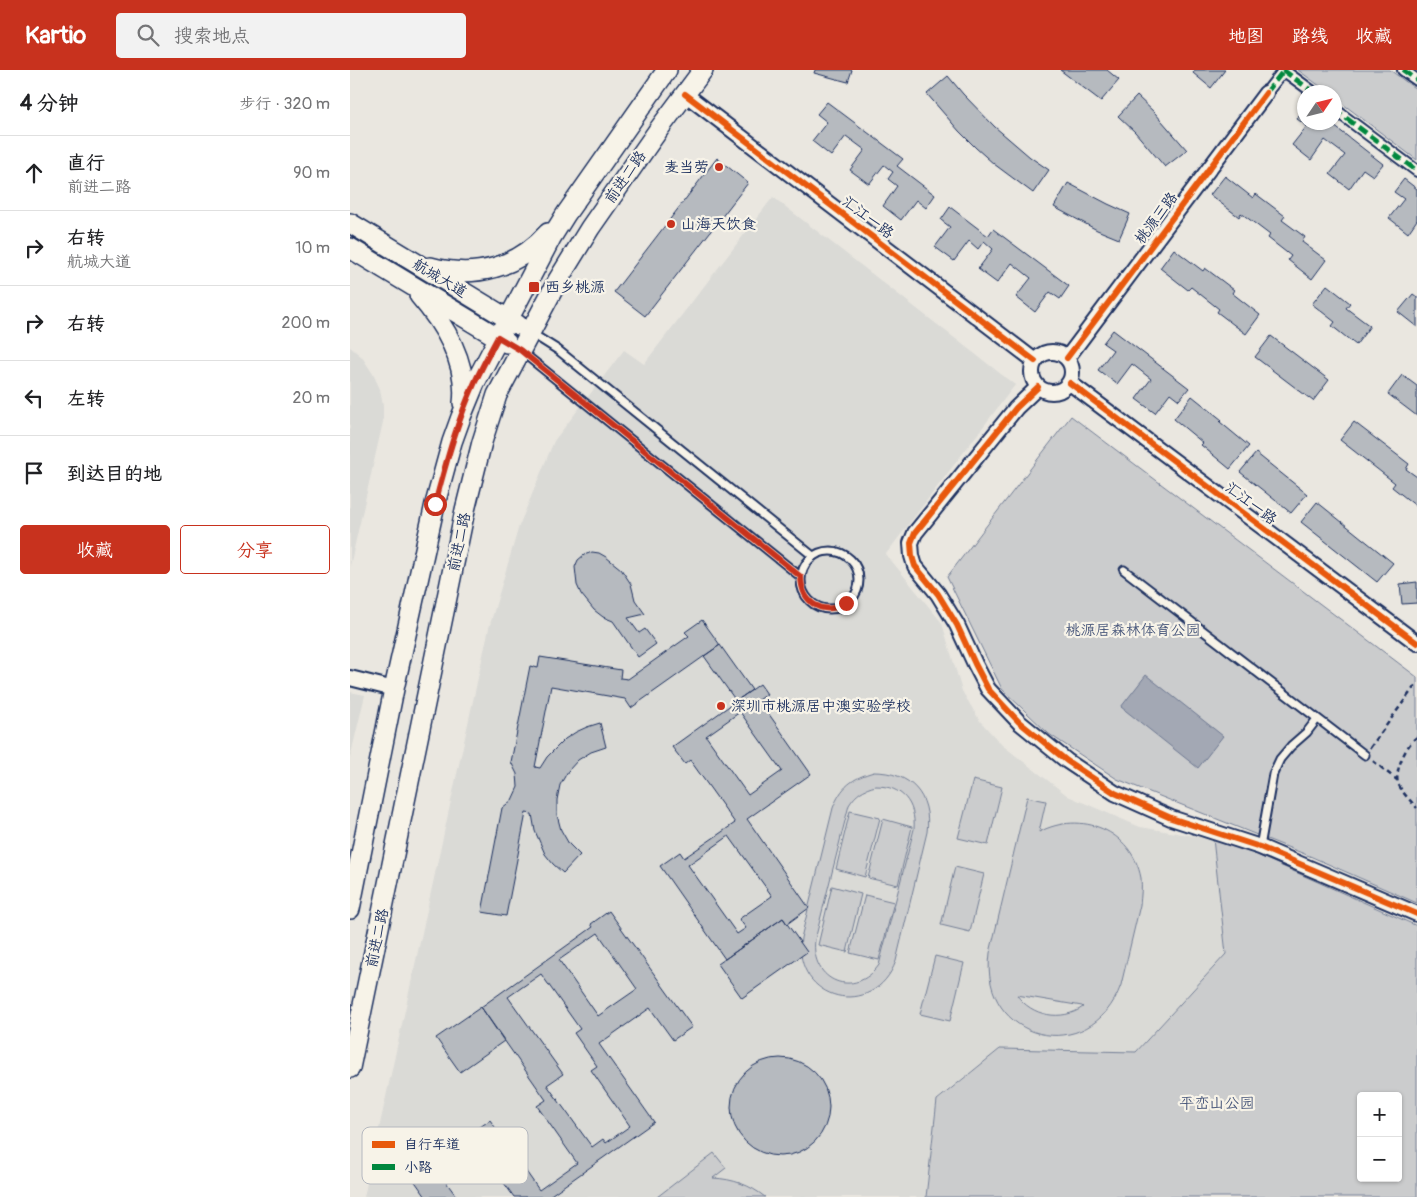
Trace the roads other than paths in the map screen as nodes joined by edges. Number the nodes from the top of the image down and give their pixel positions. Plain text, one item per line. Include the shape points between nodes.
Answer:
1 (703, 70) edge
2 (1284, 70) edge
3 (1403, 70) edge
4 (661, 72) edge
5 (1417, 80) edge
6 (1304, 85) edge
7 (1266, 93) joint
8 (685, 94) junction
9 (1342, 114) edge
10 (1417, 171) edge
11 (566, 214) junction
12 (350, 223) edge
13 (350, 248) edge
14 (414, 262) junction
15 (404, 280) junction
16 (508, 319) junction
17 (530, 332) junction
18 (498, 337) junction
19 (520, 350) junction
20 (1067, 358) junction
21 (1035, 361) junction
22 (1070, 383) junction
23 (1038, 387) junction
24 (461, 417) junction
25 (813, 556) junction
26 (1124, 570) dead end
27 (801, 577) junction
28 (1417, 643) edge
29 (350, 678) edge
30 (394, 689) junction
31 (1318, 719) junction
32 (1365, 755) road end
33 (1260, 847) junction
34 (350, 909) edge
35 (1417, 914) edge
36 (350, 1068) edge

1 - 8 main road, 前进二路
2 - 6 street
2 - 7 street
3 - 5 street
4 - 11 main road, 前进二路
7 - 20 street, 桃源三路
8 - 17 main road, 前进二路 via 579,244
8 - 21 street, 汇江一路
9 - 10 street
11 - 14 main road via 544,238 507,264 465,272
11 - 16 main road, 前进二路
12 - 14 main road, 航城大道
13 - 15 main road, 航城大道
14 - 16 main road, 航城大道
15 - 18 main road, 航城大道
15 - 24 main road via 432,310 454,349 464,391
16 - 17 main road, 航城大道
16 - 18 main road, 前进二路
17 - 19 main road, 前进二路
17 - 25 lane via 558,350
18 - 19 main road, 航城大道
18 - 24 main road, 前进二路
19 - 27 lane
19 - 36 main road, 前进二路 via 497,395 473,474
20 - 21 street via 1050,352
20 - 22 street via 1073,370
21 - 23 street via 1032,372
22 - 23 street via 1055,392
22 - 28 street, 汇江一路
23 - 33 street via 1016,408 915,533 911,543 915,566 957,625 988,689 1019,722 1060,756 1115,793 1171,818
24 - 30 main road, 前进二路 via 435,504
25 - 27 lane
25 - 27 lane via 828,551 850,560 858,574 852,598 839,607 823,608 804,593
26 - 31 lane
29 - 30 street
30 - 34 main road, 前进二路
31 - 32 lane
31 - 33 lane via 1280,759 1273,774
33 - 35 street

